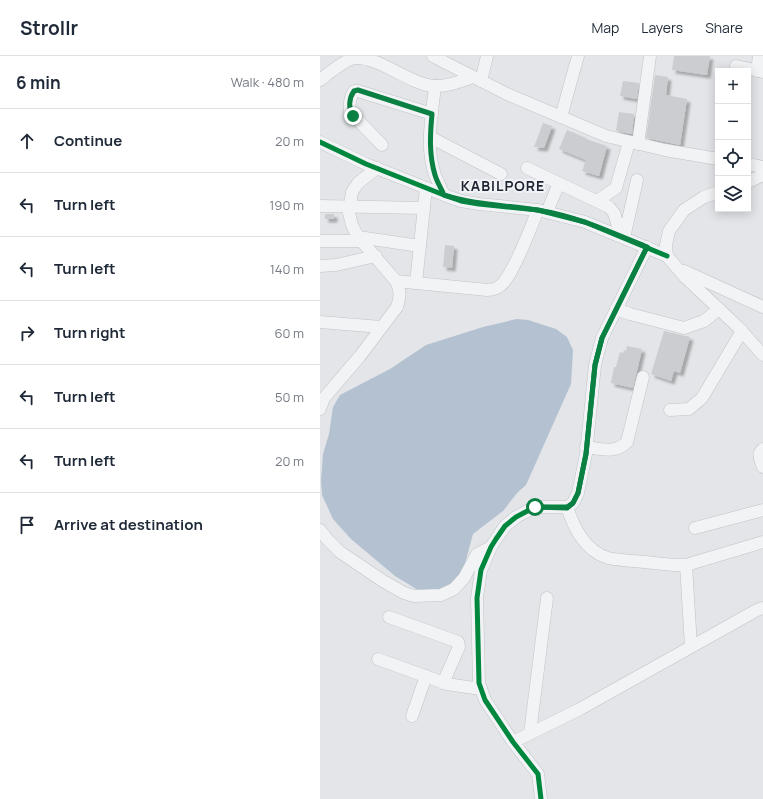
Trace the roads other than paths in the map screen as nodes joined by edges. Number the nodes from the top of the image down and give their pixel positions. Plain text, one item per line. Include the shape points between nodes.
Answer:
1 (433, 56) edge
2 (487, 56) edge
3 (578, 56) edge
4 (650, 56) edge
5 (759, 56) edge
6 (352, 57) edge
7 (447, 60) edge
8 (736, 66) dead end
9 (760, 71) edge
10 (477, 79) junction
11 (320, 80) edge
12 (435, 86) junction
13 (432, 114) junction
14 (561, 117) junction
15 (430, 138) junction
16 (320, 142) edge
17 (634, 143) junction
18 (382, 144) dead end
19 (715, 158) edge
20 (751, 165) edge
21 (763, 167) edge
22 (377, 168) junction
23 (528, 168) dead end
24 (501, 174) dead end
25 (763, 176) edge
26 (637, 180) dead end
27 (751, 181) edge
28 (559, 183) junction
29 (426, 188) junction
30 (715, 193) edge
31 (444, 195) junction
32 (597, 201) junction
33 (320, 206) edge
34 (349, 206) junction
35 (424, 208) junction
36 (542, 211) junction
37 (622, 237) junction
38 (360, 239) junction
39 (320, 241) edge
40 (420, 246) junction
41 (647, 247) junction
42 (376, 256) junction
43 (668, 256) junction
44 (320, 266) edge
45 (678, 268) junction
46 (396, 281) junction
47 (416, 283) junction
48 (763, 307) edge
49 (616, 309) junction
50 (720, 309) junction
51 (320, 322) edge
52 (382, 326) junction
53 (742, 331) junction
54 (763, 355) edge
55 (643, 377) dead end
56 (321, 403) edge
57 (670, 410) dead end
58 (586, 447) junction
59 (763, 449) edge
60 (763, 467) edge
61 (567, 508) junction
62 (763, 510) edge
63 (695, 528) dead end
64 (320, 530) edge
65 (763, 542) edge
66 (490, 547) junction
67 (686, 565) junction
68 (547, 598) dead end
69 (763, 608) edge
70 (389, 617) dead end
71 (690, 646) junction
72 (378, 659) dead end
73 (426, 676) junction
74 (443, 683) junction
75 (481, 689) junction
76 (412, 716) dead end
77 (530, 734) junction
78 (513, 742) junction
79 (541, 799) edge

1 - 7 street
2 - 10 street
3 - 14 street
4 - 17 street
5 - 9 street
6 - 11 street
6 - 12 street via 367,58 424,84
7 - 10 street
8 - 9 street
10 - 12 street
10 - 14 street
12 - 13 street
13 - 15 street
13 - 18 street via 358,90 354,91 351,95 350,112
14 - 17 street via 606,136
15 - 24 street
15 - 31 street via 435,175
16 - 22 street
17 - 19 street
17 - 32 street via 616,188
20 - 21 street
22 - 29 street
22 - 34 street via 358,183 352,192
23 - 28 street
25 - 27 street
26 - 37 street
28 - 32 street
28 - 36 street
29 - 31 street
29 - 35 street
30 - 43 street via 684,210 669,231 666,245
31 - 36 street via 478,204
32 - 37 street via 609,207 614,213
33 - 34 street
34 - 35 street
34 - 38 street via 352,225
35 - 40 street
36 - 37 street via 585,222
36 - 47 street via 502,285 487,290
37 - 41 street
38 - 39 street
38 - 40 street
38 - 42 street
40 - 47 street
41 - 43 street
41 - 49 street
42 - 44 street
42 - 46 street
43 - 45 street
45 - 48 street
45 - 50 street
46 - 47 street
46 - 52 street via 400,288 400,298 397,307
49 - 50 street via 684,328 704,321
49 - 58 street via 602,338 595,365
50 - 53 street
51 - 52 street
52 - 56 street
53 - 54 street
53 - 57 street via 702,398 689,408
55 - 58 street via 626,442 616,450
58 - 61 street via 578,493
59 - 60 street via 759,453
61 - 66 street via 535,507 526,511 505,526
61 - 67 street via 574,527 597,553 609,558
62 - 63 street
64 - 66 street via 340,552 383,581 414,596 441,595 454,589 464,578 477,554
65 - 67 street
66 - 75 street via 481,570 477,598 477,665
67 - 71 street
68 - 77 street
69 - 71 street
70 - 74 street via 458,642 459,647
71 - 77 street
72 - 73 street
73 - 74 street
73 - 76 street
74 - 75 street
75 - 78 street via 485,700
77 - 78 street
78 - 79 street via 538,774

